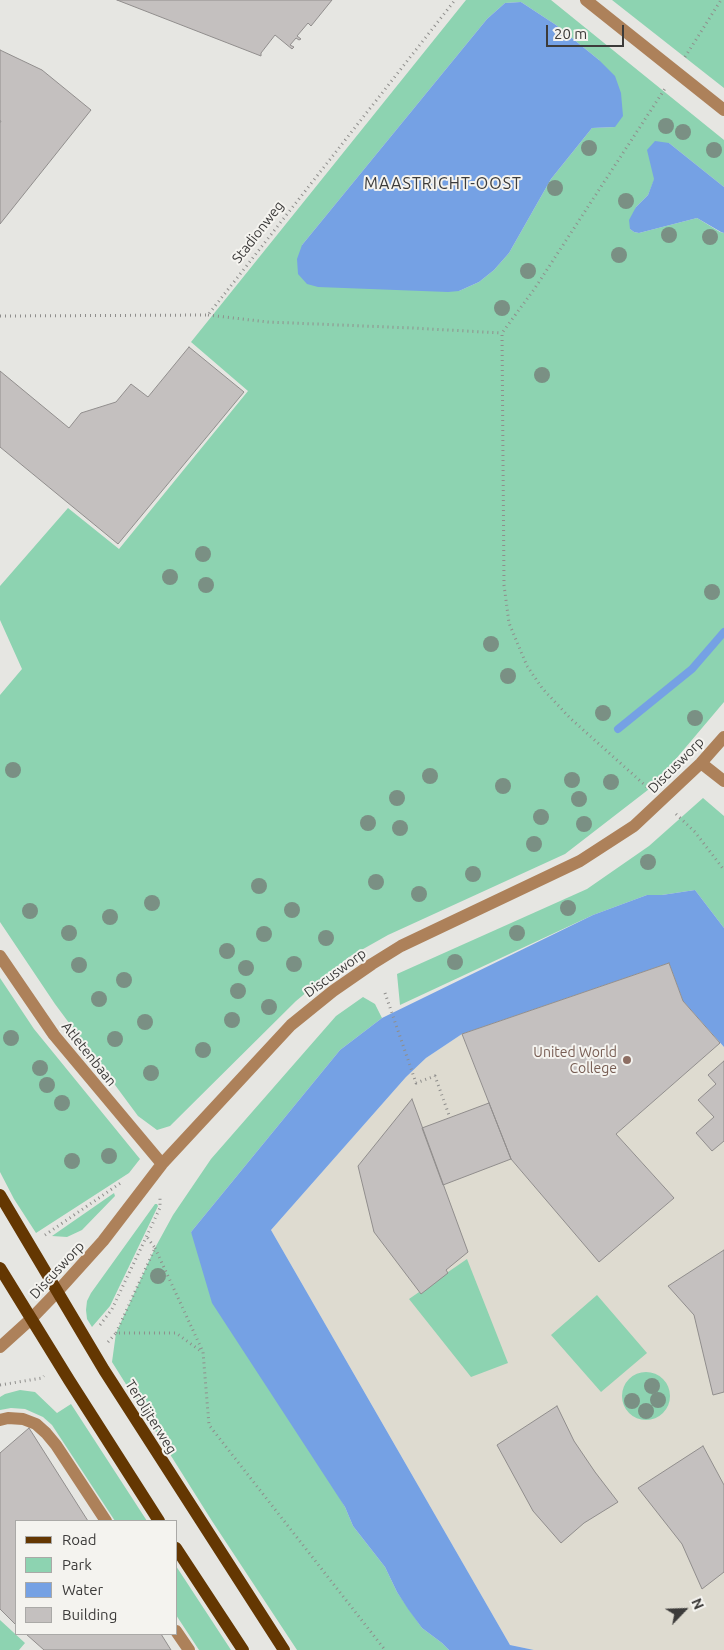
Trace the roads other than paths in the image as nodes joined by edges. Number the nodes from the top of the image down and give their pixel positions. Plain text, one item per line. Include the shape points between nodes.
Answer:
1 (586, 0) edge
2 (724, 110) edge
3 (724, 738) edge
4 (702, 763) junction
5 (724, 781) edge
6 (0, 956) edge
7 (162, 1164) junction
8 (0, 1195) edge
9 (0, 1268) edge
10 (57, 1292) junction
11 (31, 1319) junction
12 (0, 1347) edge
13 (0, 1420) edge
14 (105, 1520) edge
15 (158, 1520) edge
16 (178, 1551) edge
17 (178, 1634) edge
18 (188, 1650) edge
19 (243, 1650) edge
20 (284, 1650) edge

1 - 2 street
3 - 4 street, Discusworp
4 - 5 street
4 - 7 street, Discusworp via 634,826 580,861 401,946 333,991 291,1025
6 - 7 street, Atletenbaan via 54,1035
7 - 10 street, Discusworp via 103,1241
8 - 10 main road, Terblijterweg
9 - 11 main road
10 - 11 street, Discusworp
10 - 20 main road, Terblijterweg
11 - 12 street, Discusworp
11 - 15 main road
13 - 14 street via 23,1419 46,1432
16 - 19 main road
17 - 18 street

